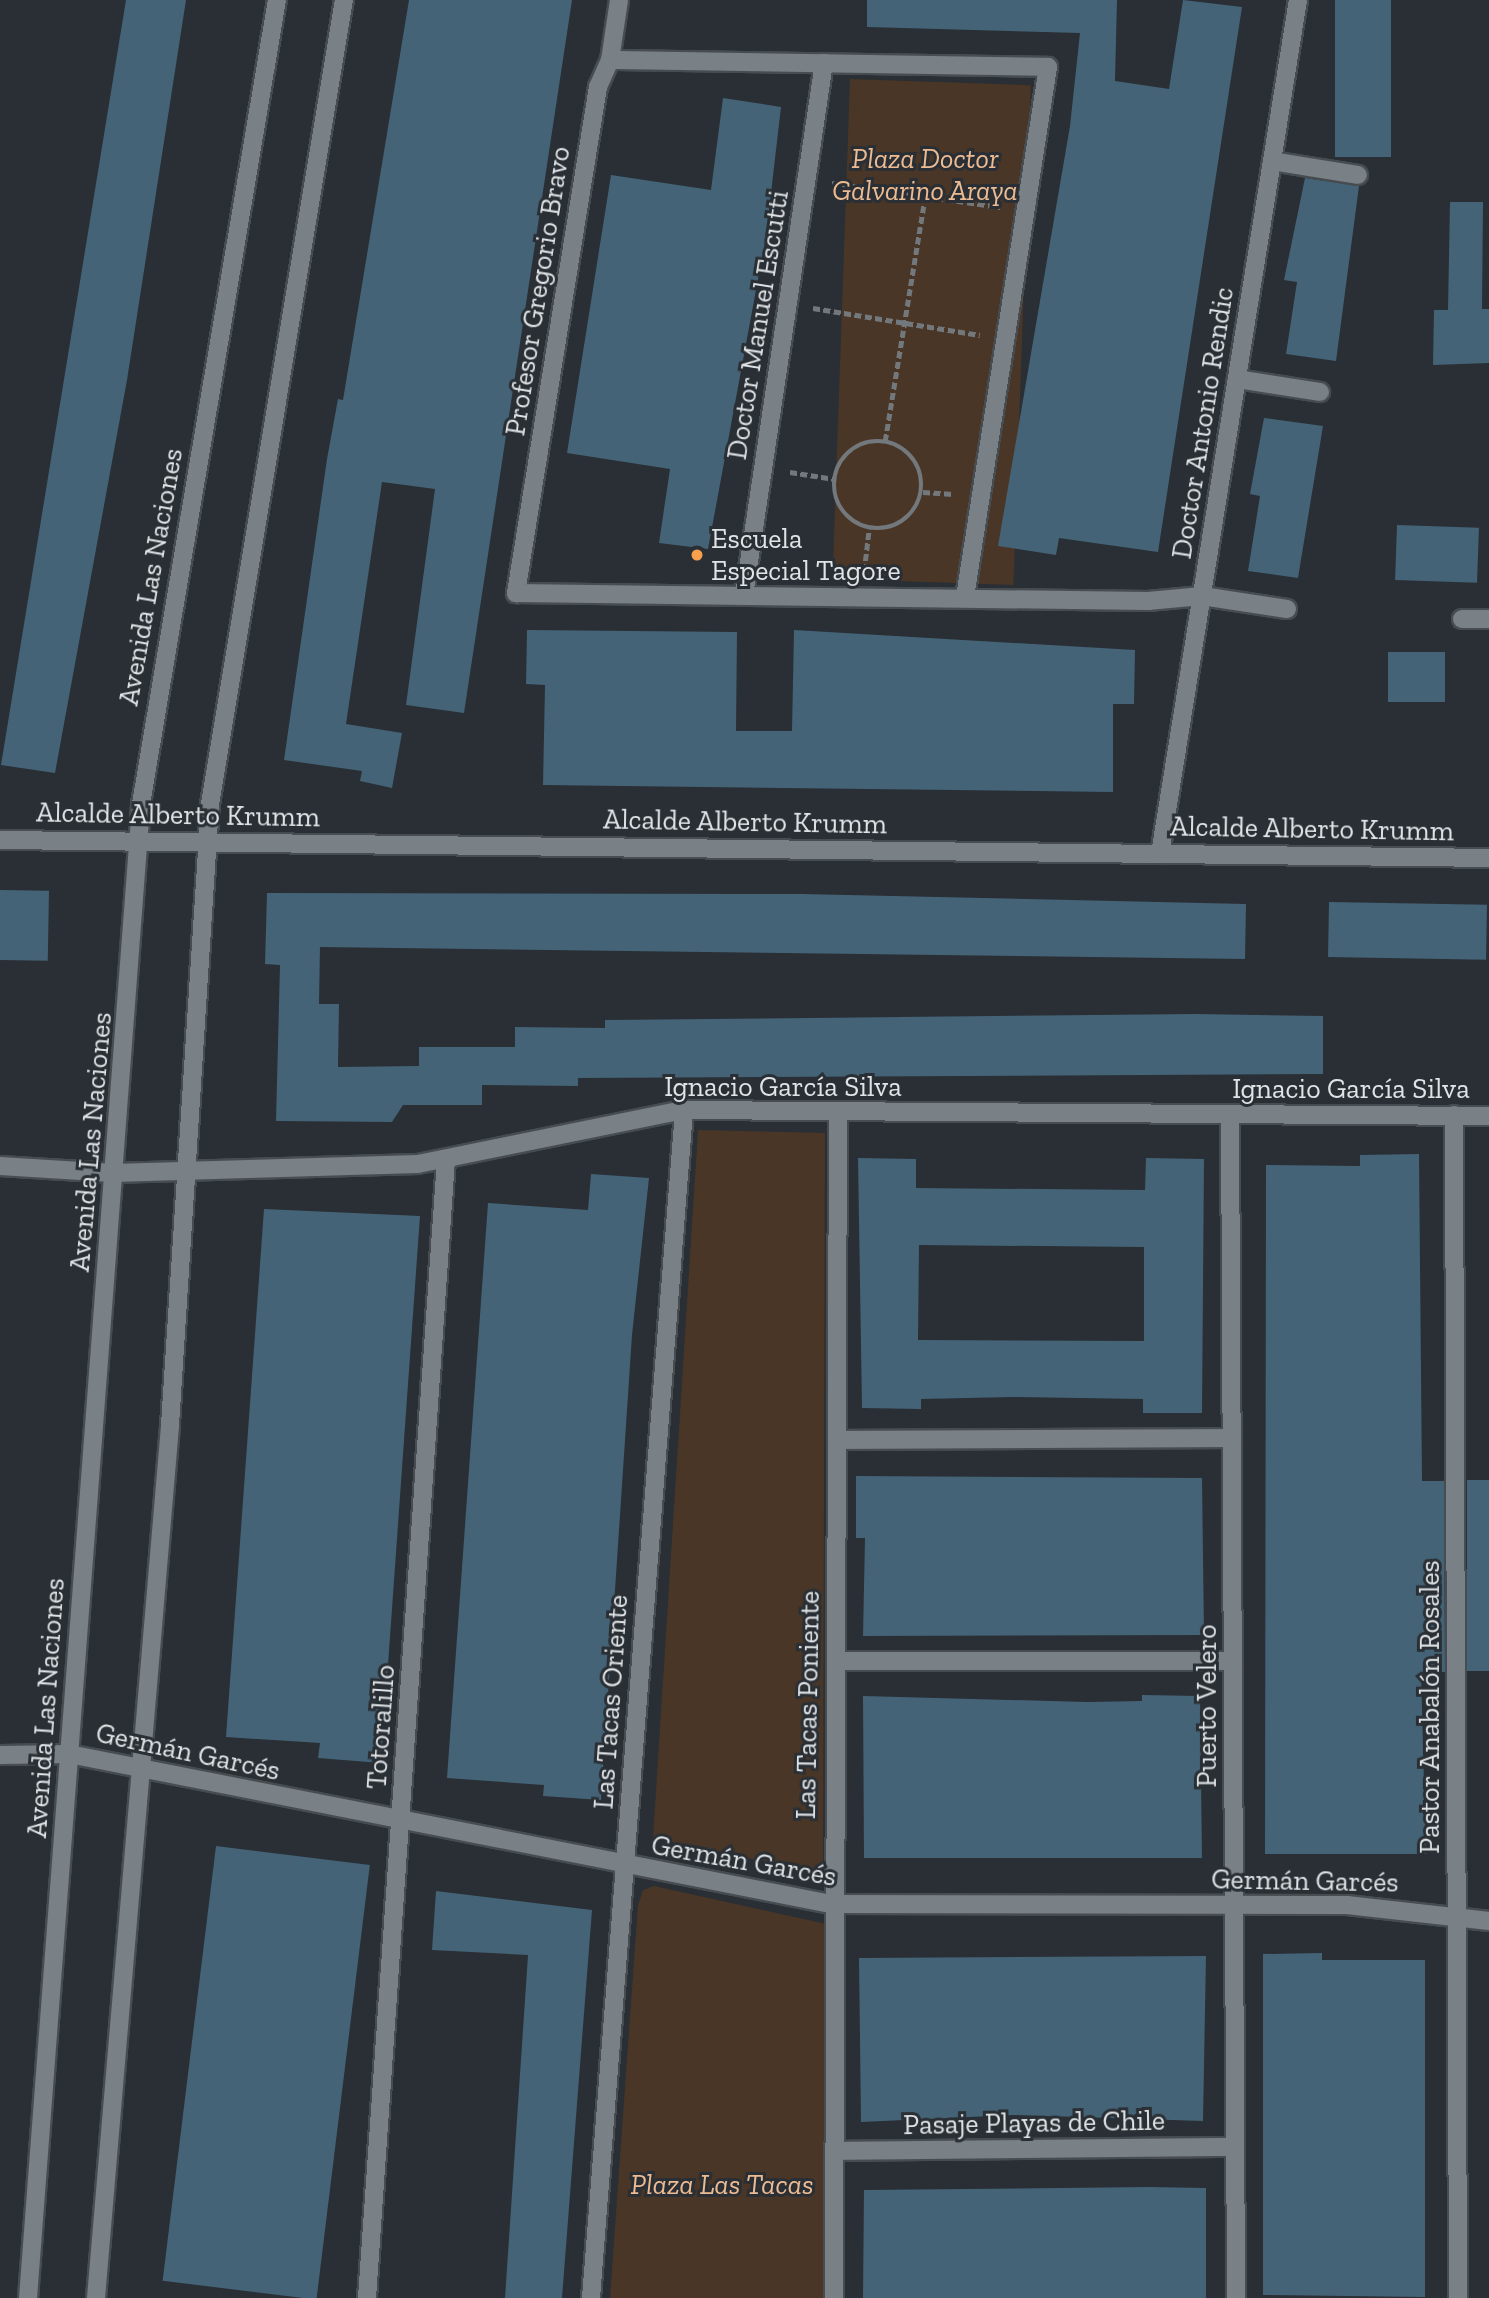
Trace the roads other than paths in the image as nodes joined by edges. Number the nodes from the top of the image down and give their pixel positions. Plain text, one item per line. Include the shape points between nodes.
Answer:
1 (276, 0) edge
2 (344, 0) edge
3 (619, 0) edge
4 (1298, 0) edge
5 (610, 60) junction
6 (824, 63) junction
7 (1272, 161) junction
8 (1358, 175) dead end
9 (1237, 379) junction
10 (1320, 392) dead end
11 (744, 595) junction
12 (1202, 596) junction
13 (965, 597) junction
14 (1287, 609) dead end
15 (1462, 619) dead end
16 (1489, 619) edge
17 (0, 840) edge
18 (207, 841) junction
19 (138, 842) junction
20 (1160, 854) junction
21 (1489, 858) edge
22 (684, 1110) junction
23 (838, 1112) junction
24 (1230, 1114) junction
25 (1454, 1115) junction
26 (1489, 1116) edge
27 (446, 1159) junction
28 (0, 1166) edge
29 (189, 1166) junction
30 (113, 1172) junction
31 (1232, 1438) junction
32 (837, 1440) junction
33 (836, 1661) junction
34 (1233, 1661) junction
35 (69, 1754) junction
36 (0, 1755) edge
37 (141, 1769) junction
38 (400, 1823) junction
39 (624, 1867) junction
40 (831, 1904) junction
41 (1234, 1905) junction
42 (1457, 1915) junction
43 (1489, 1921) edge
44 (1235, 2147) junction
45 (834, 2151) junction
46 (28, 2298) edge
47 (96, 2298) edge
48 (367, 2298) edge
49 (591, 2298) edge
50 (834, 2298) edge
51 (1236, 2298) edge
52 (1458, 2298) edge

1 - 19 street, Avenida Las Naciones via 154,717
2 - 18 street via 226,680
3 - 5 street, Profesor Gregorio Bravo
4 - 7 street, Doctor Antonio Rendic
5 - 6 street
5 - 11 street, Profesor Gregorio Bravo via 598,87 516,593
6 - 11 street, Doctor Manuel Escutti
6 - 13 street via 1048,67
7 - 8 street
7 - 9 street, Doctor Antonio Rendic
9 - 10 street
9 - 12 street, Doctor Antonio Rendic
11 - 13 street
12 - 13 street via 1148,601
12 - 14 street
12 - 20 street, Doctor Antonio Rendic
15 - 16 street
17 - 19 street, Alcalde Alberto Krumm
18 - 19 street, Alcalde Alberto Krumm
18 - 20 street, Alcalde Alberto Krumm
18 - 29 street
19 - 30 street, Avenida Las Naciones
20 - 21 street, Alcalde Alberto Krumm
22 - 23 street, Ignacio García Silva
22 - 27 street, Ignacio García Silva
22 - 39 street, Las Tacas Oriente
23 - 24 street, Ignacio García Silva
23 - 32 street, Las Tacas Poniente
24 - 25 street, Ignacio García Silva
24 - 31 street, Puerto Velero
25 - 26 street, Ignacio García Silva
25 - 42 street, Pastor Anabalón Rosales
27 - 29 street, Ignacio García Silva via 374,1167
27 - 38 street, Totoralillo
28 - 30 street, Ignacio García Silva
29 - 30 street, Ignacio García Silva
29 - 37 street
30 - 35 street, Avenida Las Naciones
31 - 32 street
31 - 34 street, Puerto Velero
32 - 33 street, Las Tacas Poniente
33 - 34 street
33 - 40 street, Las Tacas Poniente
34 - 41 street, Puerto Velero
35 - 36 street, Germán Garcés
35 - 37 street, Germán Garcés
35 - 46 street, Avenida Las Naciones
37 - 38 street, Germán Garcés
37 - 47 street
38 - 39 street, Germán Garcés
38 - 48 street, Totoralillo
39 - 40 street, Germán Garcés
39 - 49 street, Las Tacas Oriente
40 - 41 street, Germán Garcés
40 - 45 street, Las Tacas Poniente
41 - 42 street, Germán Garcés via 1358,1905
41 - 44 street, Puerto Velero
42 - 43 street, Germán Garcés
42 - 52 street, Pastor Anabalón Rosales
44 - 45 street, Pasaje Playas de Chile
44 - 51 street, Puerto Velero
45 - 50 street, Las Tacas Poniente

